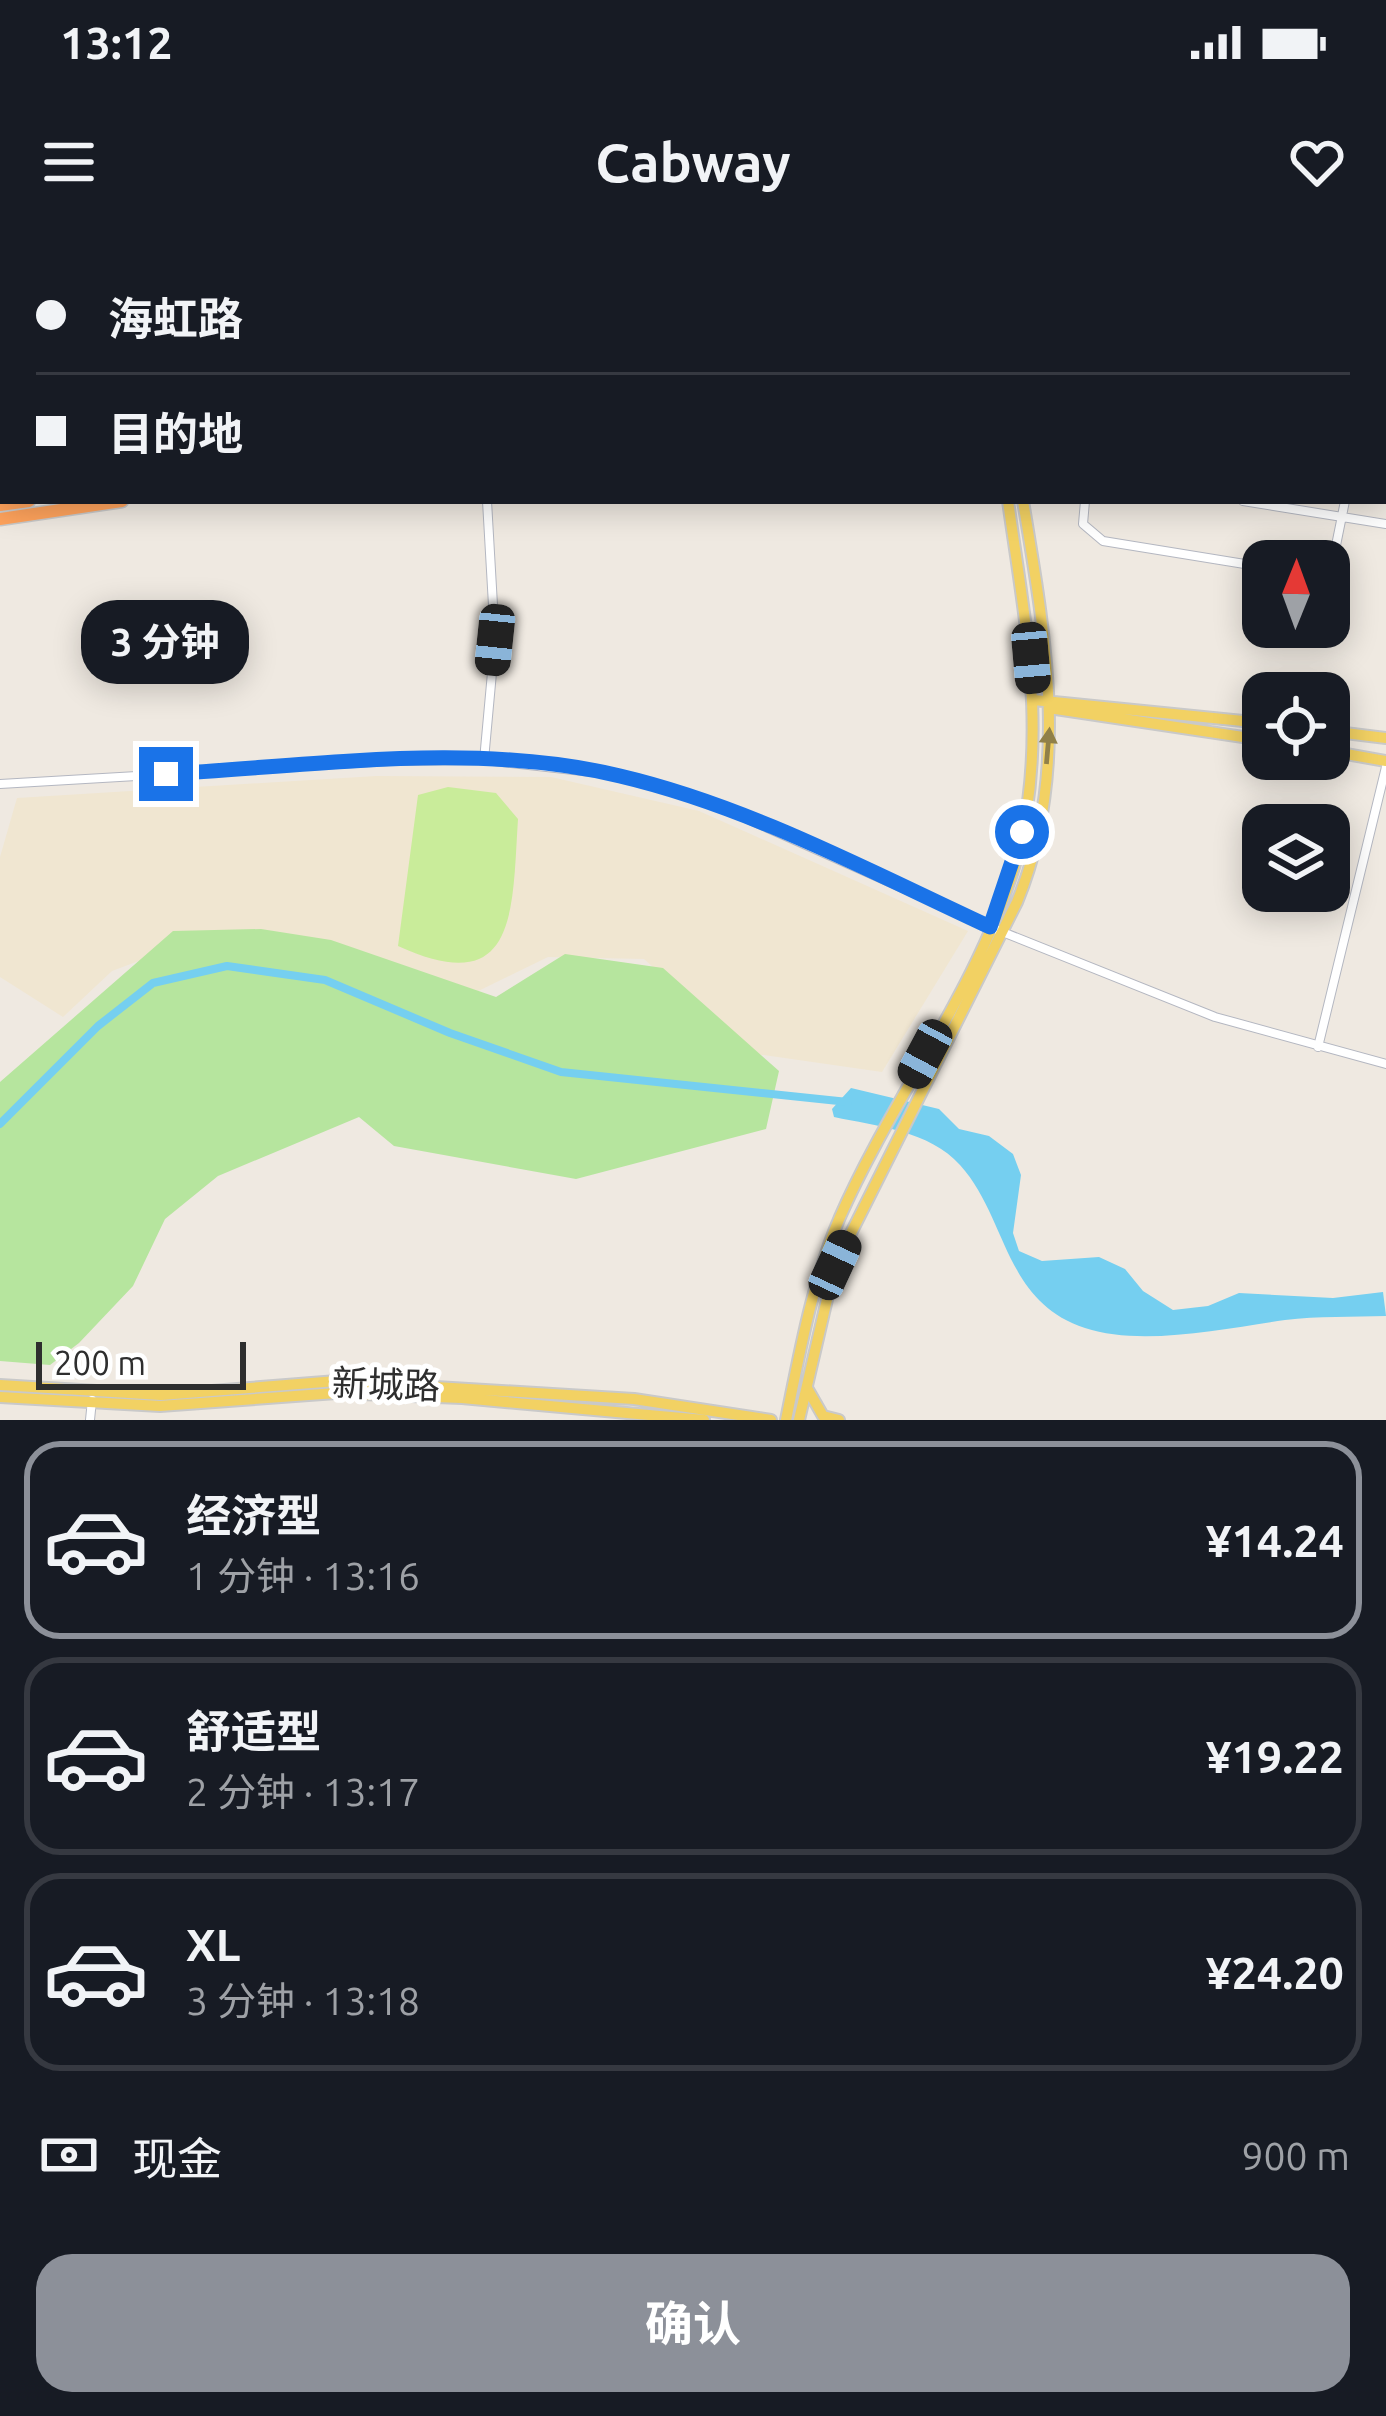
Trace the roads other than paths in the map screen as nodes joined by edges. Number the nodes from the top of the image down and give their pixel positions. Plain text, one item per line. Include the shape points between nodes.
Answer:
1 (102, 504) edge
2 (487, 504) edge
3 (1008, 504) edge
4 (1023, 504) edge
5 (1084, 504) edge
6 (1264, 504) edge
7 (1345, 504) edge
8 (1343, 515) junction
9 (0, 519) edge
10 (1386, 524) edge
11 (1338, 540) edge
12 (1242, 564) edge
13 (1034, 703) junction
14 (1051, 703) junction
15 (1242, 722) edge
16 (1350, 734) edge
17 (1242, 736) edge
18 (1386, 739) edge
19 (1350, 756) edge
20 (484, 760) junction
21 (1386, 764) edge
22 (0, 784) edge
23 (996, 929) junction
24 (1318, 1047) junction
25 (1386, 1064) edge
26 (891, 1132) junction
27 (0, 1385) edge
28 (799, 1387) junction
29 (0, 1397) edge
30 (92, 1398) junction
31 (766, 1418) edge
32 (90, 1420) edge
33 (704, 1420) edge
34 (786, 1420) edge
35 (799, 1420) edge
36 (839, 1420) edge

1 - 9 highway
2 - 20 street via 495,640
3 - 13 main road
4 - 14 main road
5 - 12 street via 1083,524 1103,541
6 - 8 street
7 - 8 street
8 - 10 street
8 - 11 street
13 - 14 main road
13 - 23 main road via 1022,832
14 - 15 main road
14 - 17 main road
23 -> 14 main road via 1022,891 1037,832
16 - 18 main road
19 - 21 main road
20 - 22 street
20 - 23 street via 618,775 716,806
21 - 24 street
23 - 24 street via 1215,1017
23 - 26 main road via 902,1097
23 - 26 main road via 917,1101
24 - 25 street
26 - 28 main road via 822,1263
27 - 30 main road, 新城路
28 - 31 main road
28 - 34 main road
28 - 35 main road
28 - 36 main road via 823,1416
29 - 30 main road, 新城路
30 - 31 main road, 新城路 via 337,1381 601,1397
30 - 32 street
30 - 33 main road, 新城路 via 190,1405 336,1393

